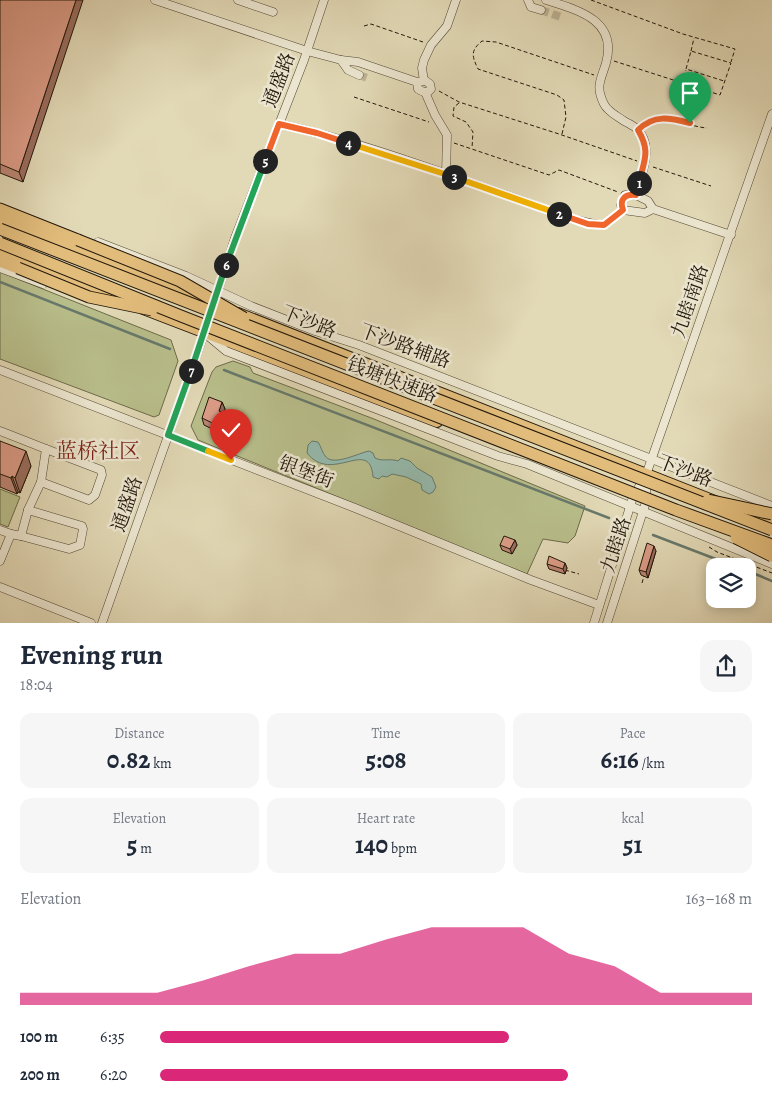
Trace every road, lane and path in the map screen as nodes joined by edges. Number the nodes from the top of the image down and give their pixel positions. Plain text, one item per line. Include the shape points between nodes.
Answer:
1 (155, 0) edge
2 (238, 0) edge
3 (324, 0) edge
4 (456, 0) edge
5 (528, 0) edge
6 (546, 0) edge
7 (591, 0) edge
8 (541, 10) tunnel mouth
9 (273, 12) dead end
10 (364, 26) dead end
11 (694, 37) junction
12 (431, 45) junction
13 (691, 50) junction
14 (307, 51) junction
15 (607, 58) junction
16 (341, 60) junction
17 (730, 63) junction
18 (686, 69) junction
19 (359, 75) tunnel mouth
20 (600, 78) junction
21 (421, 81) junction
22 (724, 82) junction
23 (682, 83) junction
24 (428, 90) junction
25 (354, 97) dead end
26 (459, 102) junction
27 (772, 114) edge
28 (279, 124) junction
29 (442, 127) junction
30 (707, 128) dead end
31 (638, 130) junction
32 (562, 135) junction
33 (447, 141) junction
34 (472, 149) junction
35 (644, 164) junction
36 (446, 174) junction
37 (711, 186) dead end
38 (625, 195) junction
39 (636, 195) junction
40 (0, 204) edge
41 (0, 209) edge
42 (653, 209) junction
43 (623, 210) junction
44 (0, 219) edge
45 (0, 229) edge
46 (731, 235) junction
47 (0, 243) edge
48 (0, 252) edge
49 (0, 261) edge
50 (0, 268) edge
51 (218, 290) junction
52 (214, 303) junction
53 (144, 310) junction
54 (182, 316) junction
55 (204, 334) junction
56 (278, 337) junction
57 (0, 370) edge
58 (0, 431) edge
59 (168, 435) junction
60 (46, 449) junction
61 (652, 459) junction
62 (614, 469) junction
63 (646, 475) junction
64 (41, 482) junction
65 (632, 502) junction
66 (646, 502) junction
67 (772, 506) edge
68 (28, 510) junction
69 (676, 510) junction
70 (643, 512) junction
71 (772, 514) edge
72 (772, 523) edge
73 (0, 530) edge
74 (772, 530) edge
75 (10, 534) junction
76 (20, 536) junction
77 (772, 546) edge
78 (772, 556) edge
79 (0, 561) edge
80 (772, 564) edge
81 (562, 569) edge
82 (645, 573) edge
83 (579, 574) dead end
84 (642, 583) dead end
85 (0, 587) edge
86 (599, 605) junction
87 (91, 623) edge
88 (102, 623) edge
89 (594, 623) edge
90 (607, 623) edge

1 - 14 street
2 - 9 street
3 - 14 street, 通盛路
4 - 12 street via 447,26
5 - 8 street via 531,7
6 - 15 street via 590,16 604,33
7 - 11 path
10 - 12 path via 371,24
11 - 13 path
11 - 17 path via 735,50
12 - 21 street via 422,68
13 - 17 path
13 - 18 path
14 - 16 street
14 - 28 street, 通盛路
15 - 20 street
15 - 23 path
16 - 19 street via 348,70
16 - 21 street
17 - 22 path
18 - 22 path
18 - 23 path
20 - 31 street via 605,106
20 - 32 path via 496,42 482,41 476,46 473,56 478,69 564,100 566,117
21 - 24 street via 418,89
22 - 23 path via 720,95
24 - 26 path via 444,93
24 - 29 street via 430,106
25 - 29 path
26 - 32 path
26 - 34 path via 454,107 453,116 466,122 473,132
27 - 46 street, 九睦南路
28 - 36 street
28 - 51 street, 通盛路
29 - 33 street
30 - 31 path via 660,118
31 - 35 street via 644,141
32 - 35 path
33 - 34 path
33 - 36 street
34 - 38 path via 549,175 559,170
35 - 37 path
35 - 39 street
36 - 43 street via 588,224 604,225
38 - 39 street
38 - 43 street via 621,205
39 - 42 street via 648,201
40 - 51 street, 下沙路辅路
41 - 56 highway, bridge via 180,281
42 - 43 street via 645,213
42 - 46 street
44 - 52 main road, 下沙路
45 - 56 highway, 钱塘快速路, bridge
46 - 61 street, 九睦南路
47 - 54 highway, 钱塘快速路, bridge
48 - 53 main road
49 - 54 highway, bridge via 89,297
50 - 53 street via 84,299
51 - 52 street, 通盛路
51 - 61 street, 下沙路辅路 via 315,331
52 - 55 street, 通盛路
52 - 63 main road, 下沙路
53 - 55 main road
54 - 69 highway, 钱塘快速路, bridge
55 - 59 street, 通盛路
55 - 65 main road
56 - 62 highway, 钱塘快速路, bridge
57 - 59 street, 银堡街
58 - 60 street
59 - 86 street, 银堡街
59 - 88 street, 通盛路
60 - 64 street
60 - 64 street via 100,470 102,475 95,495 89,500
61 - 63 street, 九睦南路
61 - 67 street, 下沙路辅路
62 - 71 highway, bridge via 708,500
62 - 74 highway, 钱塘快速路, bridge
63 - 65 street, 九睦南路
63 - 66 street, 九睦路
63 - 72 main road, 下沙路
64 - 68 street
65 - 66 main road
65 - 70 street
65 - 86 street, 九睦路
66 - 70 street, 九睦路
66 - 77 main road
68 - 76 street
68 - 76 street via 82,526 80,545 69,549
69 - 77 highway, 钱塘快速路, bridge
69 - 78 highway, bridge
70 - 80 street
70 - 90 street, 九睦路
73 - 75 street
75 - 76 street
75 - 79 street
81 - 83 path
82 - 84 path
85 - 87 street
86 - 89 street, 九睦路

